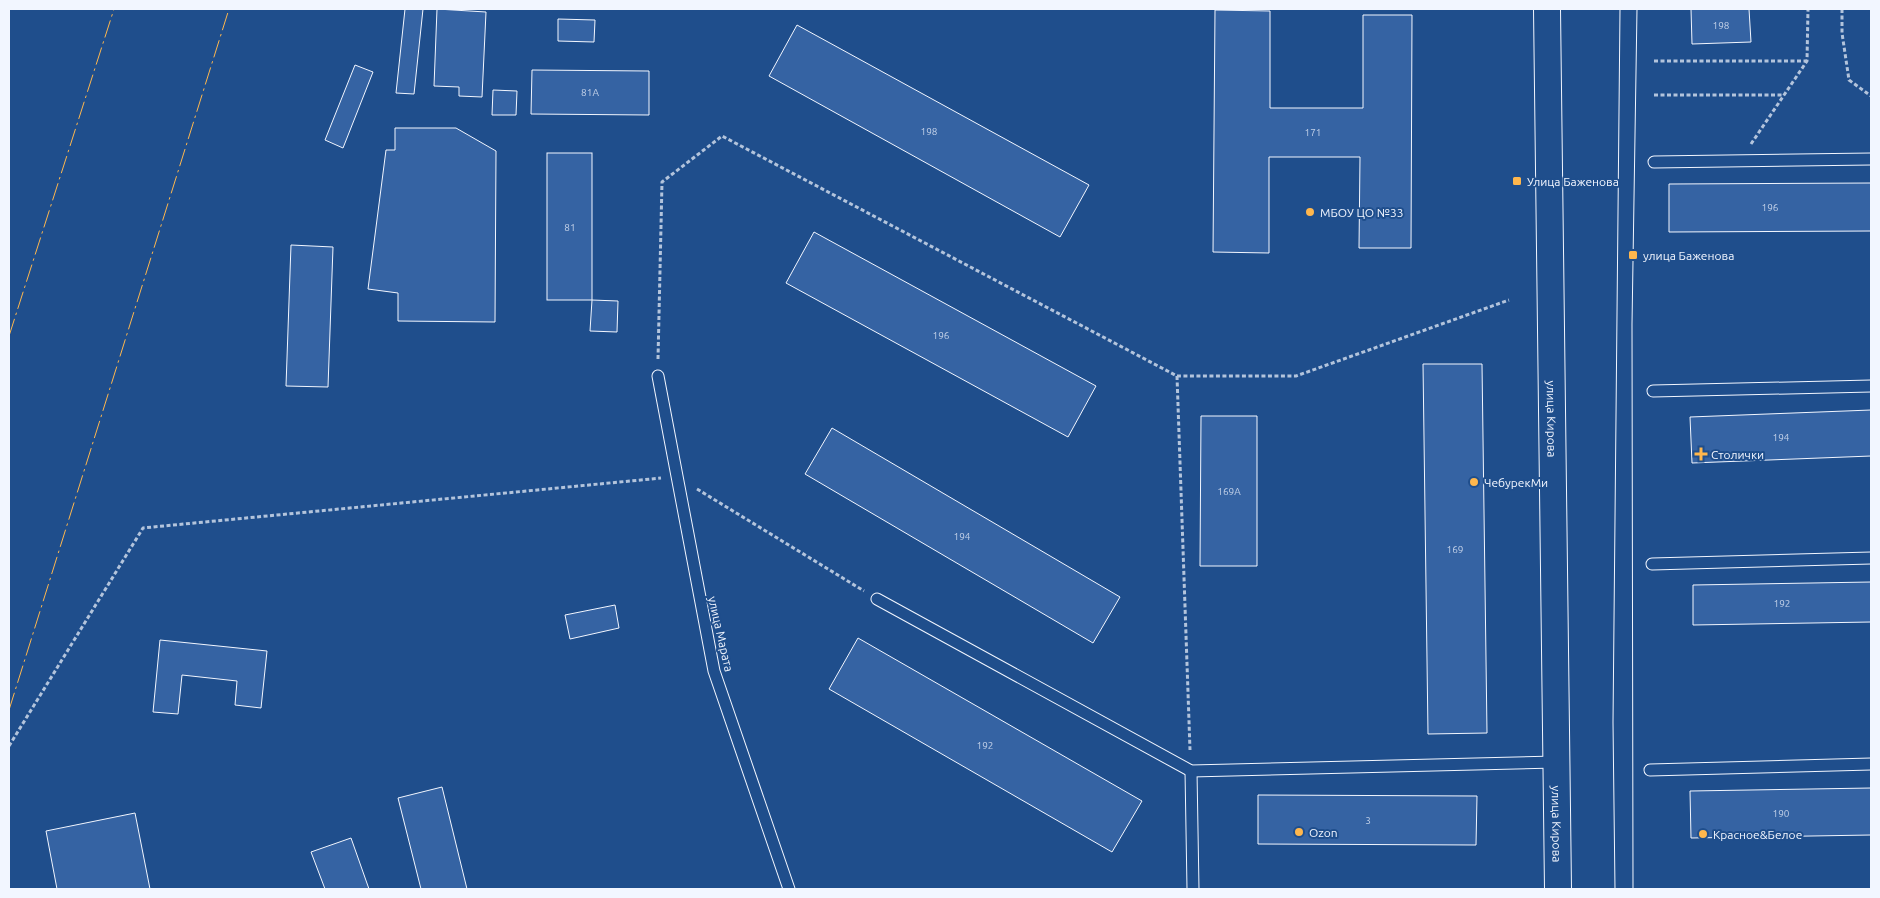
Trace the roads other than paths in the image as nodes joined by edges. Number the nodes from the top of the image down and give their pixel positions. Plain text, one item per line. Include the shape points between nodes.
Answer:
1 (1547, 9) edge
2 (1871, 159) edge
3 (1654, 162) dead end
4 (658, 376) road end
5 (1871, 386) edge
6 (1653, 391) dead end
7 (1871, 558) edge
8 (1652, 564) dead end
9 (877, 599) road end
10 (1556, 762) junction
11 (1871, 764) edge
12 (1650, 770) dead end
13 (1191, 771) junction
14 (789, 889) edge
15 (1193, 889) edge
16 (1558, 889) edge

1 - 10 street, улица Кирова
2 - 3 lane
4 - 14 lane, улица Марата via 714,671
5 - 6 lane
7 - 8 lane
9 - 13 lane
10 - 13 lane
10 - 16 street, улица Кирова
11 - 12 lane
13 - 15 lane

